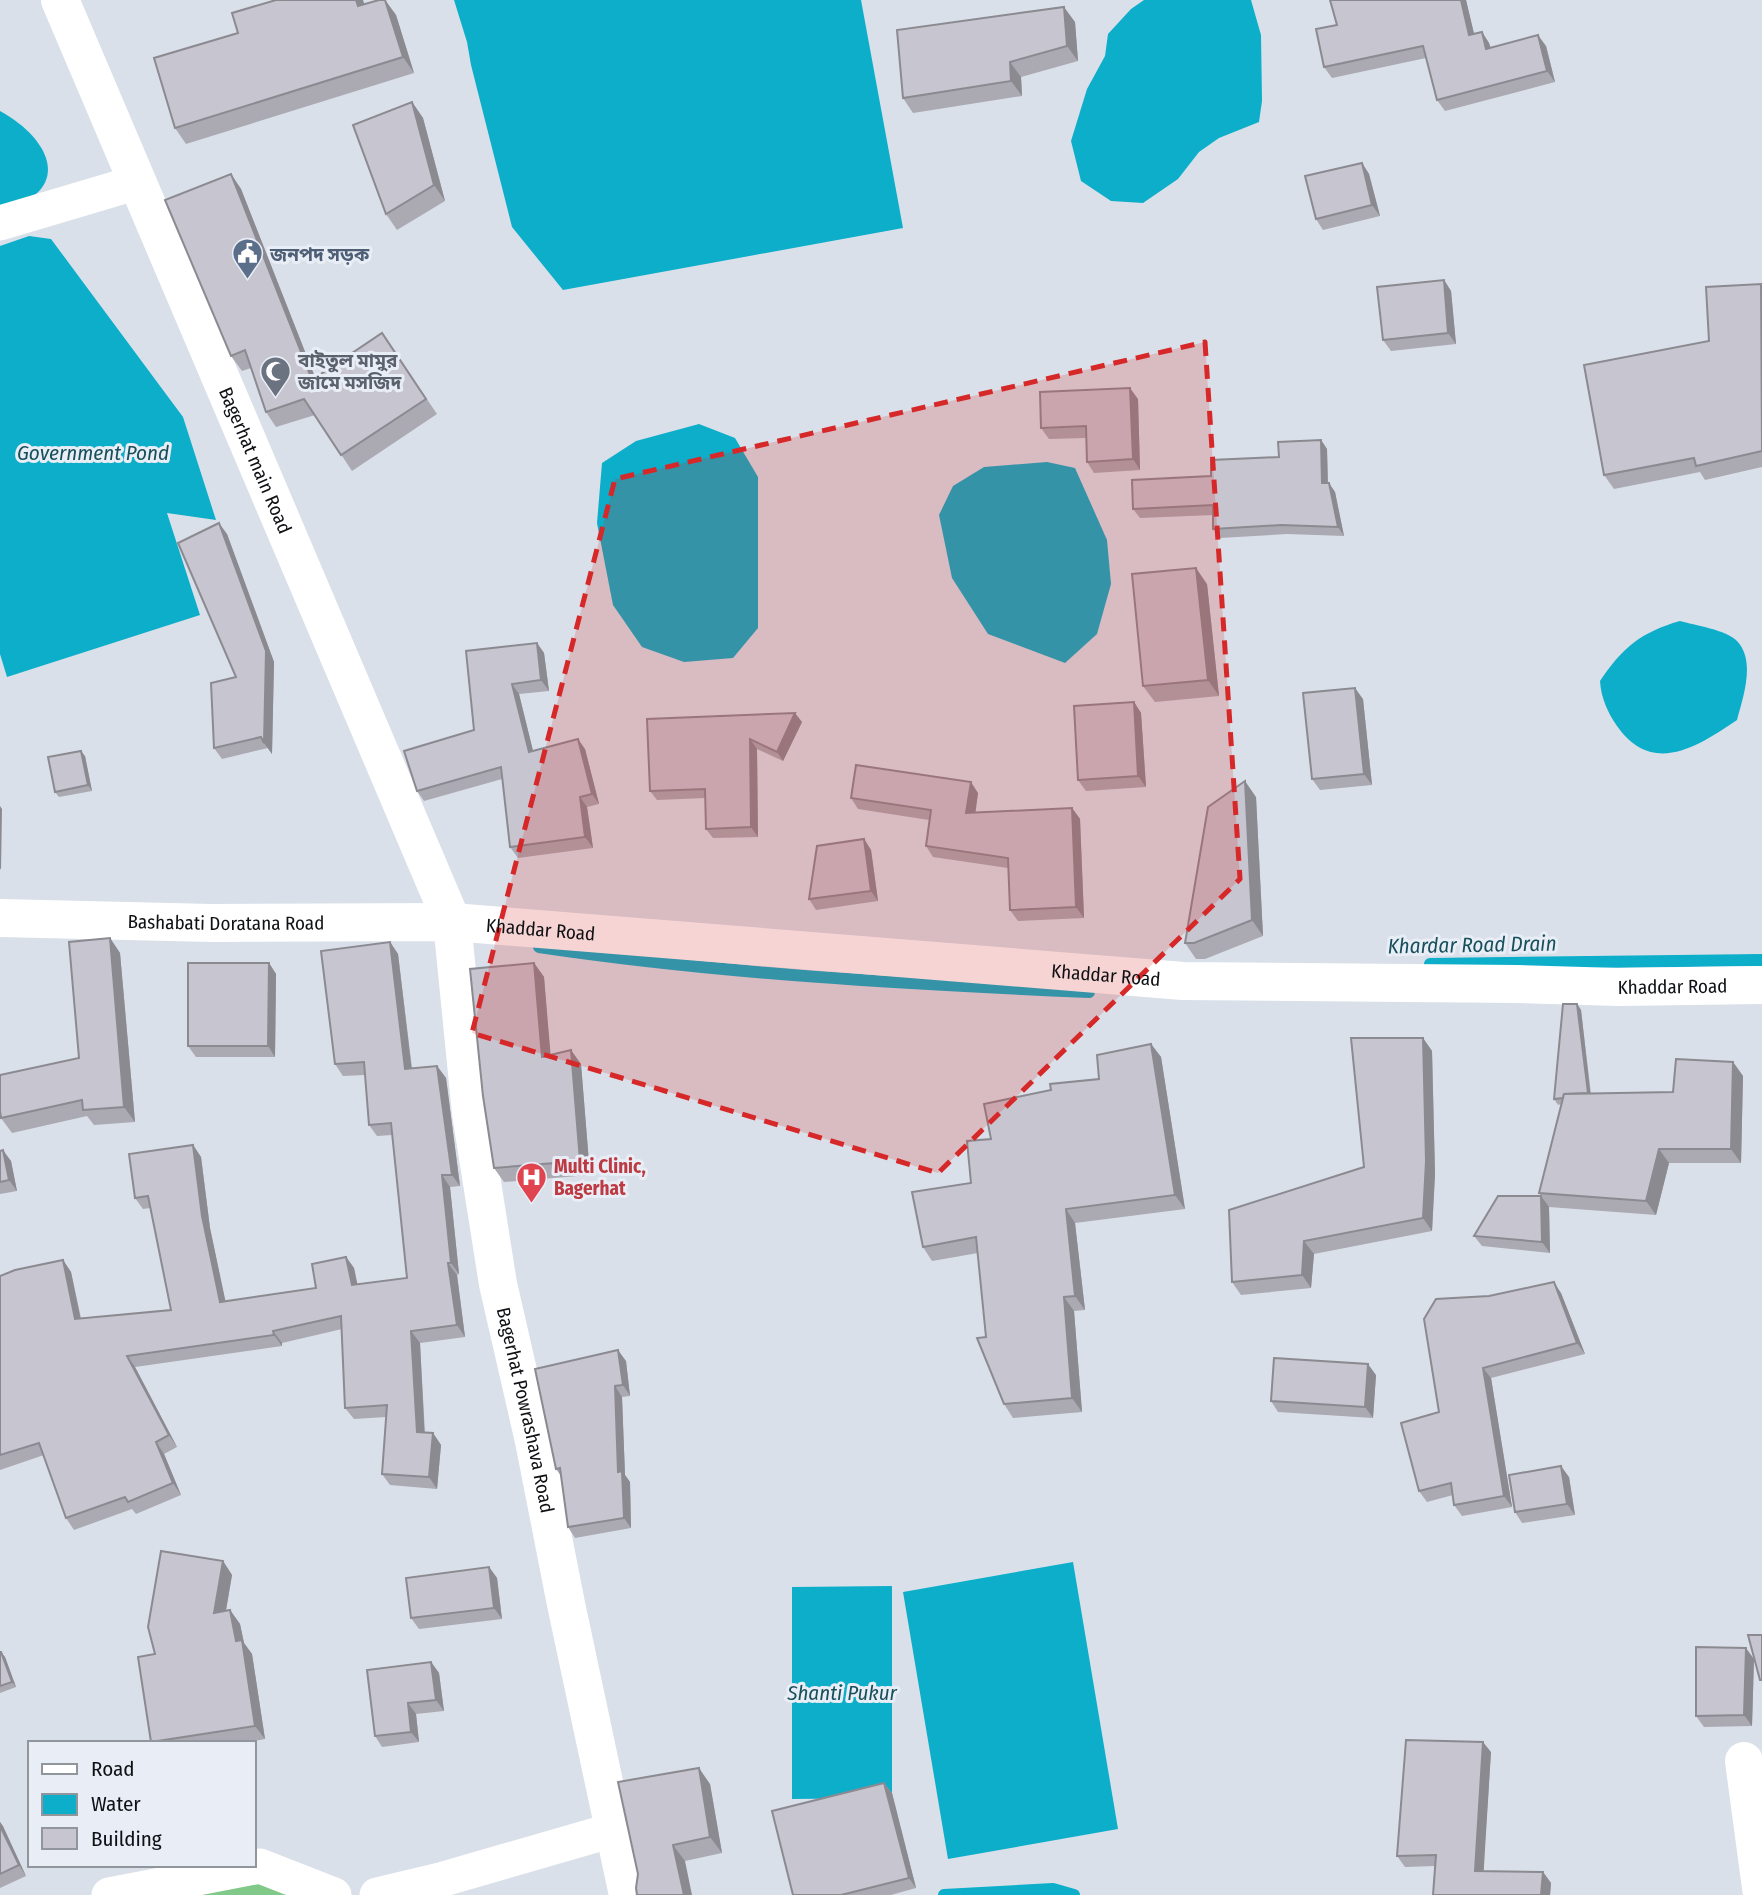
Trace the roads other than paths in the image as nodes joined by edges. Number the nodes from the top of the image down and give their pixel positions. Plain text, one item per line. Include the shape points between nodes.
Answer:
1 (60, 0) edge
2 (138, 182) junction
3 (0, 223) edge
4 (0, 918) edge
5 (452, 922) junction
6 (1762, 985) edge
7 (1744, 1761) dead end
8 (613, 1830) junction
9 (255, 1867) edge
10 (256, 1867) edge
11 (109, 1895) edge
12 (334, 1895) edge
13 (377, 1895) edge
14 (628, 1895) edge
15 (1762, 1895) edge

1 - 2 main road, Bagerhat main Road
2 - 3 street
2 - 5 main road, Bagerhat main Road
4 - 5 main road, Bashabati Doratana Road
5 - 6 main road, Khaddar Road via 1183,981
5 - 8 main road, Bagerhat Powrashava Road via 471,1113 498,1284
7 - 15 main road
8 - 13 street
8 - 14 main road, Bagerhat Powrashava Road
9 - 11 street
10 - 12 street

